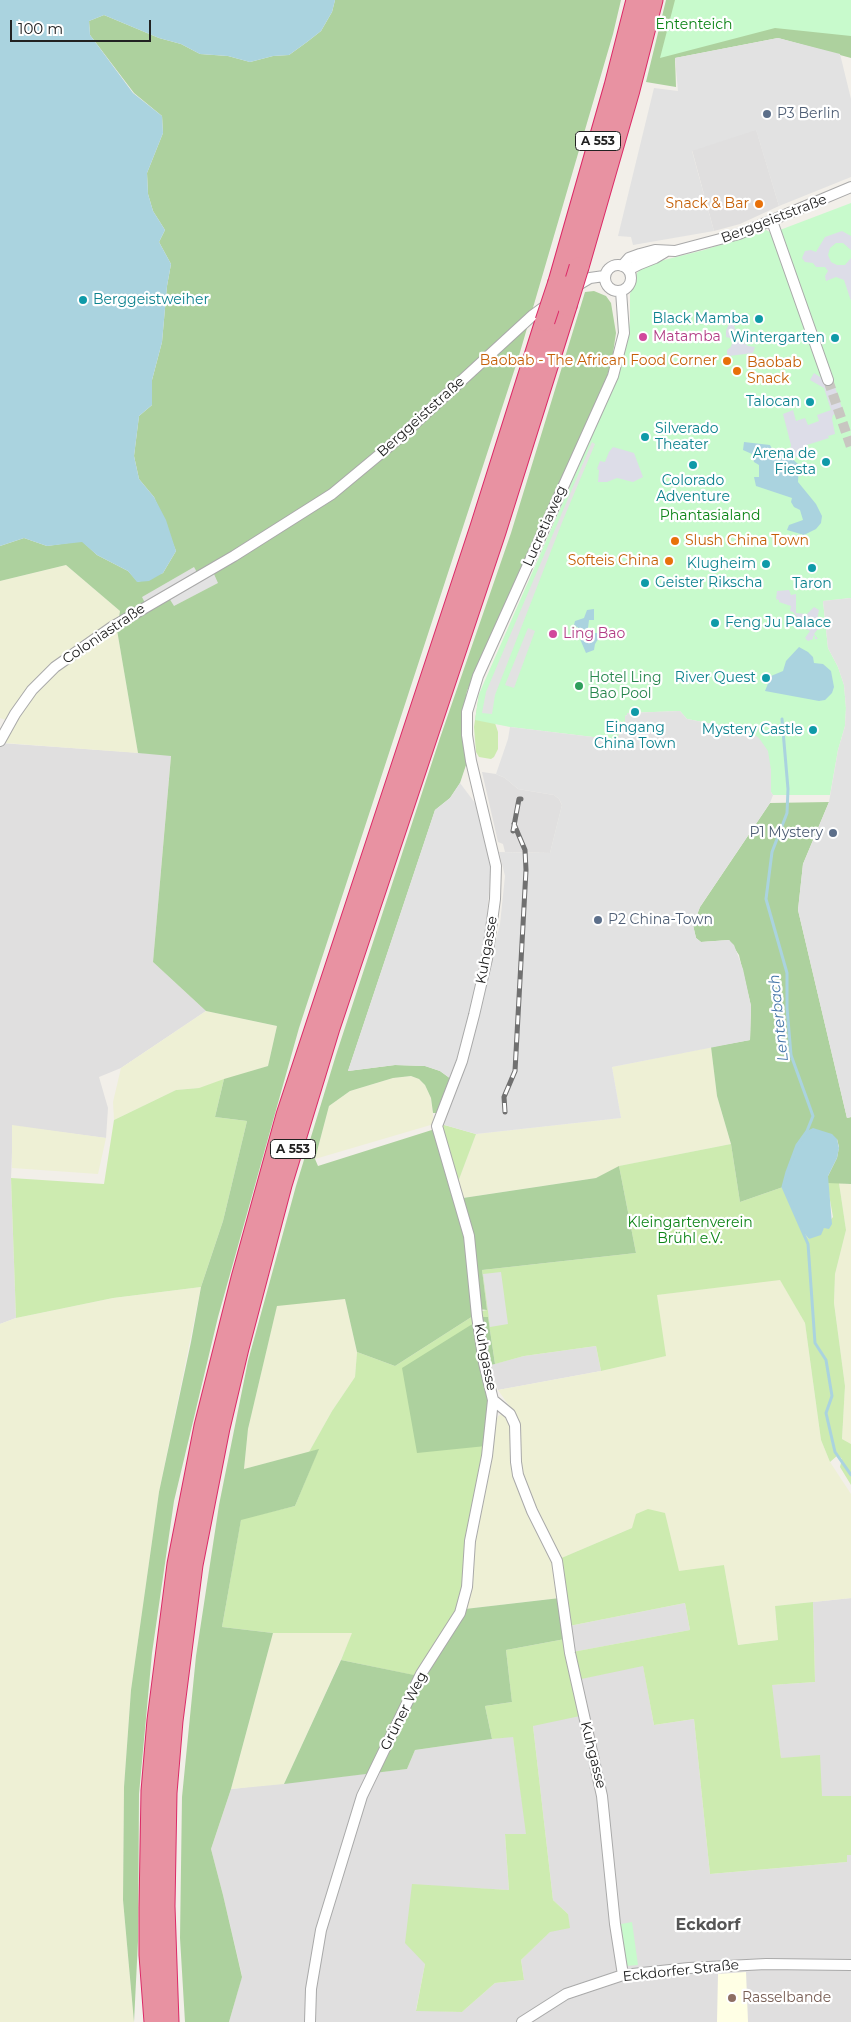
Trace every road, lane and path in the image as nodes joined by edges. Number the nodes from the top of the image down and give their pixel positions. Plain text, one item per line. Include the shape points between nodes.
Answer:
1 (636, 0) edge
2 (653, 0) edge
3 (851, 188) edge
4 (772, 221) junction
5 (625, 268) junction
6 (604, 276) junction
7 (620, 291) junction
8 (828, 380) tunnel mouth
9 (234, 556) joint
10 (0, 741) edge
11 (472, 761) joint
12 (493, 1400) junction
13 (851, 1966) edge
14 (623, 1976) junction
15 (154, 2022) edge
16 (170, 2022) edge
17 (310, 2022) edge
18 (522, 2022) edge

1 - 15 highway, A 553, bridge via 546,321 286,1114 204,1426 177,1564 151,1791 148,1907
2 - 16 highway, A 553, bridge via 567,306 496,532 330,1028 282,1185 220,1428 194,1565 173,1721 167,1793 165,1906
3 - 4 street, Berggeiststraße
4 - 5 street, Berggeiststraße via 712,242 665,252
4 - 8 street
5 - 6 street, Berggeiststraße via 614,265
5 - 7 street via 630,275 629,285
6 - 7 street via 610,290
6 - 9 street, Berggeiststraße via 589,279 533,315 397,440 332,494
7 - 11 street, Lucretiaweg via 624,332 613,376 473,688 467,723
9 - 10 street, Coloniastraße via 145,606 55,667 32,690
11 - 12 street, Kuhgasse via 492,846 495,899 474,1015 462,1060 437,1126 469,1236 476,1312
12 - 14 street, Kuhgasse via 510,1414 515,1425 518,1475 557,1561 570,1653 602,1796
12 - 17 street, Grüner Weg via 487,1456 470,1541 467,1587 460,1613 422,1674 362,1796 321,1930 311,1990
13 - 14 street, Eckdorfer Straße via 766,1964
14 - 18 street, Eckdorfer Straße via 566,1994

